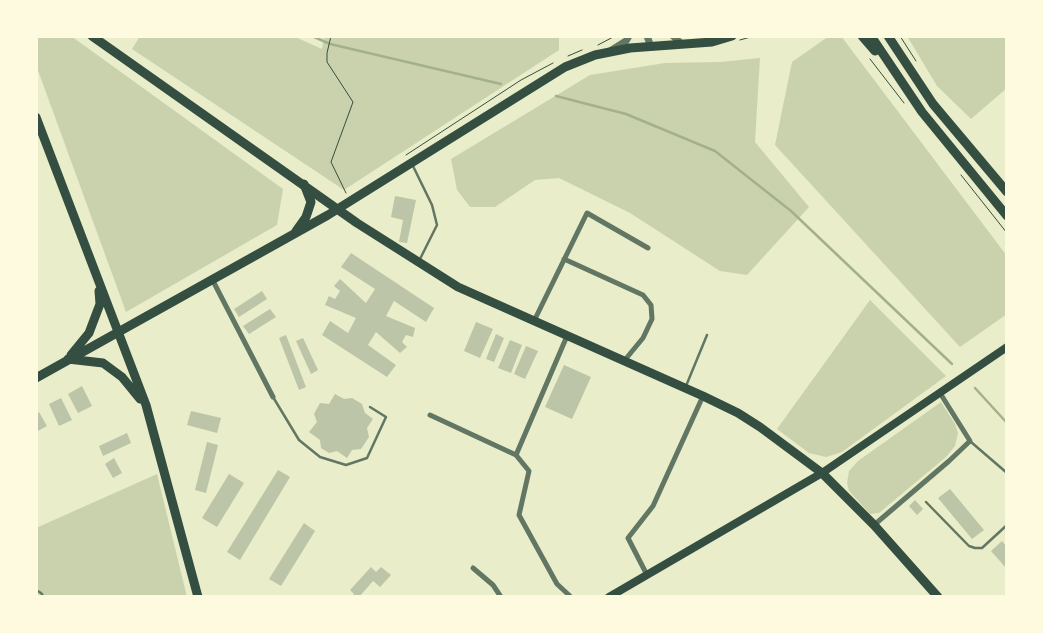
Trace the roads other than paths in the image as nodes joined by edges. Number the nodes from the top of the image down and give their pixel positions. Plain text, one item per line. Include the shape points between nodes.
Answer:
1 (92, 36) edge
2 (629, 36) edge
3 (647, 36) edge
4 (673, 36) edge
5 (862, 36) edge
6 (870, 36) edge
7 (888, 36) edge
8 (735, 38) edge
9 (682, 44) junction
10 (651, 47) junction
11 (607, 52) junction
12 (894, 73) junction
13 (36, 117) edge
14 (412, 163) junction
15 (304, 184) junction
16 (1007, 192) edge
17 (338, 208) junction
18 (1007, 216) edge
19 (292, 235) junction
20 (648, 248) dead end
21 (564, 259) junction
22 (418, 262) junction
23 (212, 279) junction
24 (98, 280) junction
25 (534, 321) junction
26 (118, 331) junction
27 (567, 336) junction
28 (707, 336) dead end
29 (1007, 347) edge
30 (68, 359) junction
31 (624, 361) junction
32 (36, 378) edge
33 (686, 388) junction
34 (940, 393) junction
35 (703, 396) junction
36 (272, 397) joint
37 (146, 405) junction
38 (370, 407) dead end
39 (430, 415) dead end
40 (970, 441) junction
41 (516, 455) junction
42 (822, 473) junction
43 (1007, 473) edge
44 (926, 502) dead end
45 (874, 525) junction
46 (1007, 525) edge
47 (473, 568) dead end
48 (647, 575) junction
49 (36, 590) edge
50 (44, 597) edge
51 (198, 597) edge
52 (501, 597) edge
53 (571, 597) edge
54 (609, 597) edge
55 (938, 597) edge

1 - 15 main road
2 - 11 street
3 - 10 street
4 - 9 street
5 - 12 main road
6 - 12 main road
7 - 16 main road via 933,104
8 - 9 main road
9 - 10 main road
10 - 11 main road
11 - 14 main road via 565,67
12 - 18 main road
13 - 24 main road
14 - 17 main road
14 - 22 lane via 432,205 437,225
15 - 17 main road
15 - 19 main road via 310,202 306,217
17 - 19 main road
17 - 22 main road
19 - 23 main road
20 - 21 street via 587,212
21 - 25 street
21 - 31 street via 643,295 651,306 652,319 643,338
22 - 25 main road via 458,287
23 - 26 main road
23 - 36 street
24 - 26 main road
24 - 30 main road via 100,304 89,333
25 - 27 main road
26 - 30 main road
26 - 37 main road
27 - 31 main road
27 - 41 street
28 - 33 lane
29 - 34 main road
30 - 32 main road
30 - 37 main road via 103,363 122,377
31 - 33 main road
33 - 35 main road
34 - 40 street
34 - 42 main road
35 - 42 main road via 760,427
35 - 48 street via 653,506 628,538
36 - 38 lane via 300,440 320,457 346,465 367,458 386,417
37 - 51 main road
39 - 41 street
40 - 43 lane
40 - 45 street
41 - 53 street via 529,471 519,514 557,584
42 - 45 main road
42 - 48 main road
44 - 46 lane via 969,546 975,548 982,548
45 - 55 main road
47 - 52 street via 493,585
48 - 54 main road
49 - 50 lane

